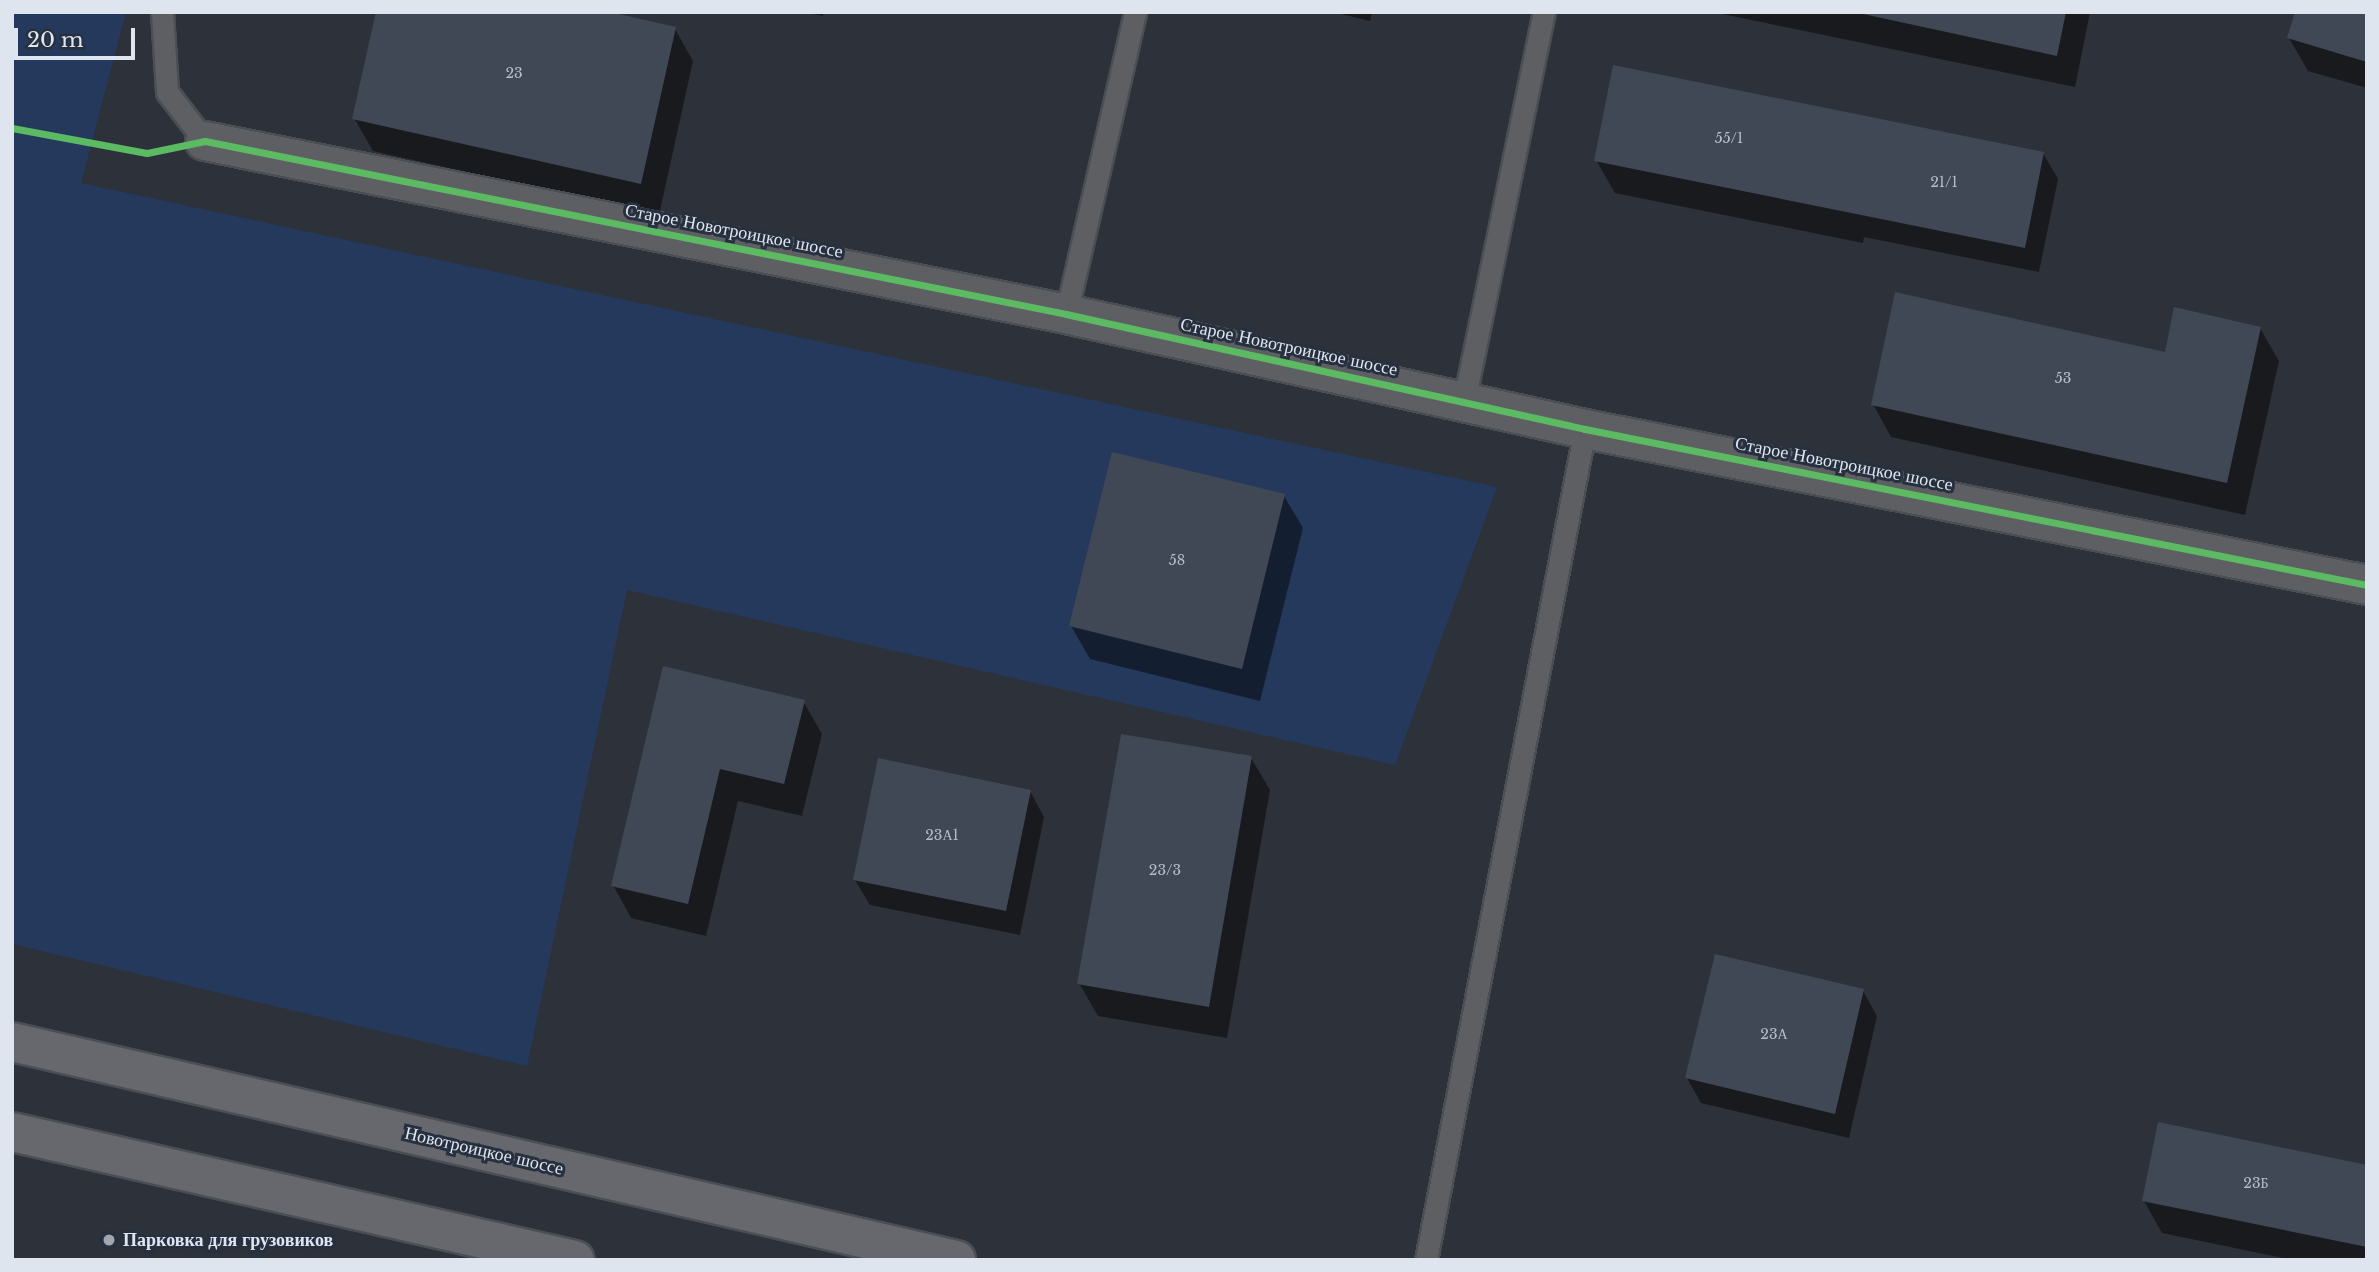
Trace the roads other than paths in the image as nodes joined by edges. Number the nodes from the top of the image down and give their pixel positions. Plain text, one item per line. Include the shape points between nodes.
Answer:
1 (162, 12) edge
2 (1135, 12) edge
3 (1544, 12) edge
4 (205, 141) joint
5 (1066, 314) junction
6 (1464, 401) junction
7 (1585, 429) junction
8 (2367, 585) edge
9 (12, 1042) edge
10 (12, 1132) edge
11 (575, 1260) edge
12 (956, 1260) edge
13 (1426, 1260) edge

1 - 4 lane via 167,92
2 - 5 lane
3 - 6 lane
4 - 5 street, Старое Новотроицкое шоссе
5 - 6 street, Старое Новотроицкое шоссе
6 - 7 street, Старое Новотроицкое шоссе
7 - 8 street, Старое Новотроицкое шоссе
7 - 13 lane
9 - 12 main road, Новотроицкое шоссе
10 - 11 main road

